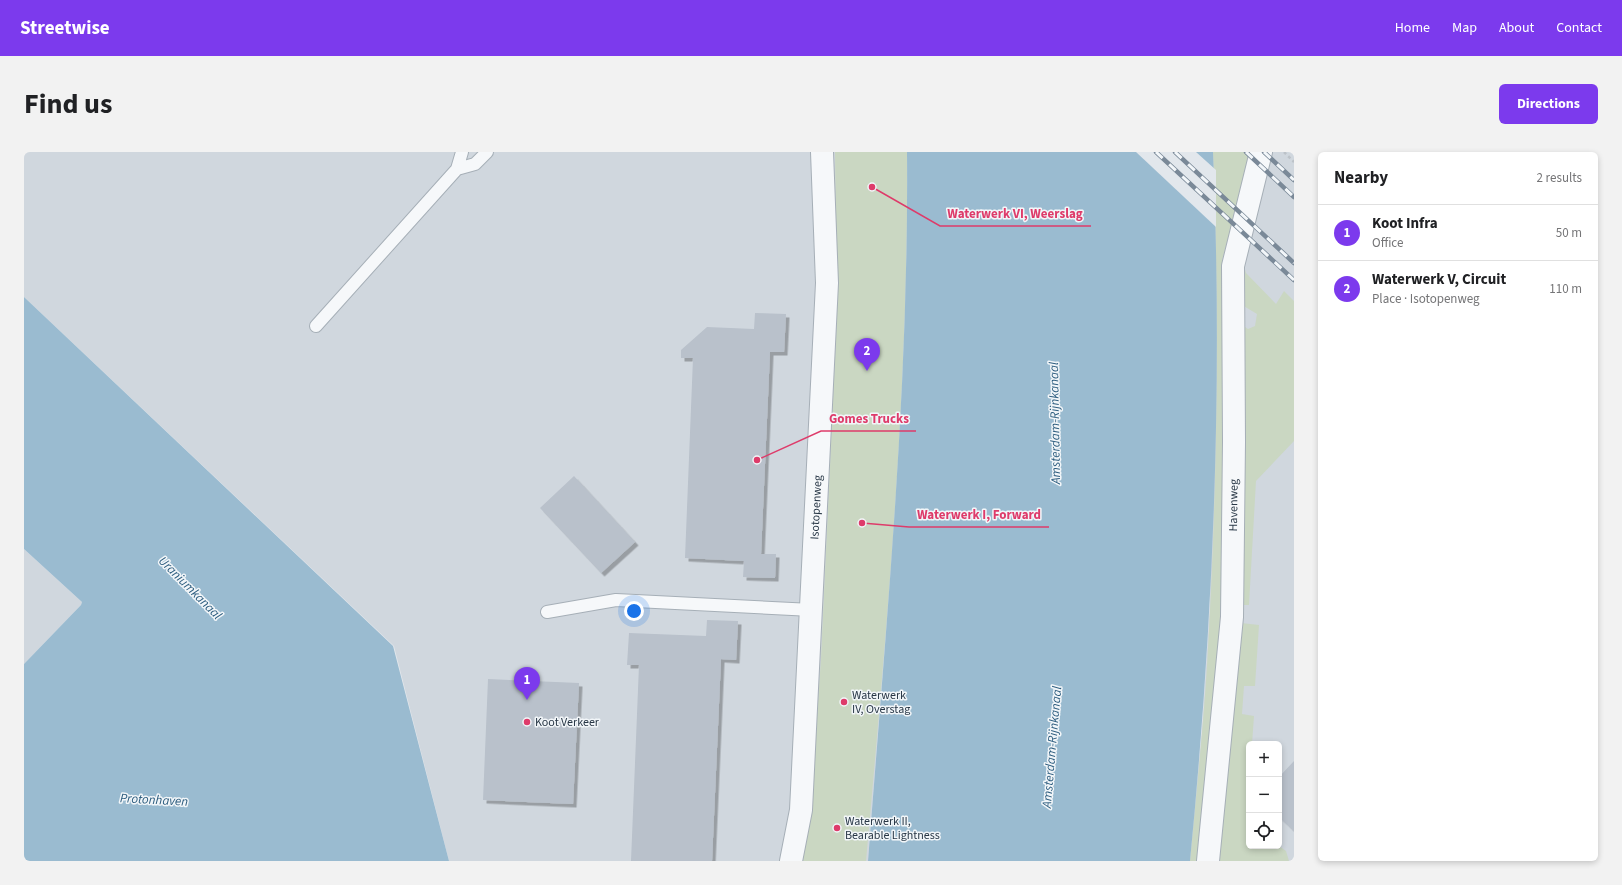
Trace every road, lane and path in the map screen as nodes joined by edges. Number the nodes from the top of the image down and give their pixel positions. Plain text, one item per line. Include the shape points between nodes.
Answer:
1 (462, 152) edge
2 (487, 152) edge
3 (822, 152) edge
4 (1261, 152) edge
5 (1284, 152) edge
6 (1294, 162) edge
7 (457, 169) junction
8 (316, 326) dead end
9 (812, 610) junction
10 (547, 612) dead end
11 (791, 861) edge
12 (1208, 861) edge

1 - 7 lane
2 - 7 lane via 475,164
3 - 9 street, Isotopenweg via 827,283
4 - 12 street, Havenweg via 1233,266 1232,617
5 - 6 path
7 - 8 lane
9 - 10 lane via 616,600
9 - 11 street, Isotopenweg via 801,810

